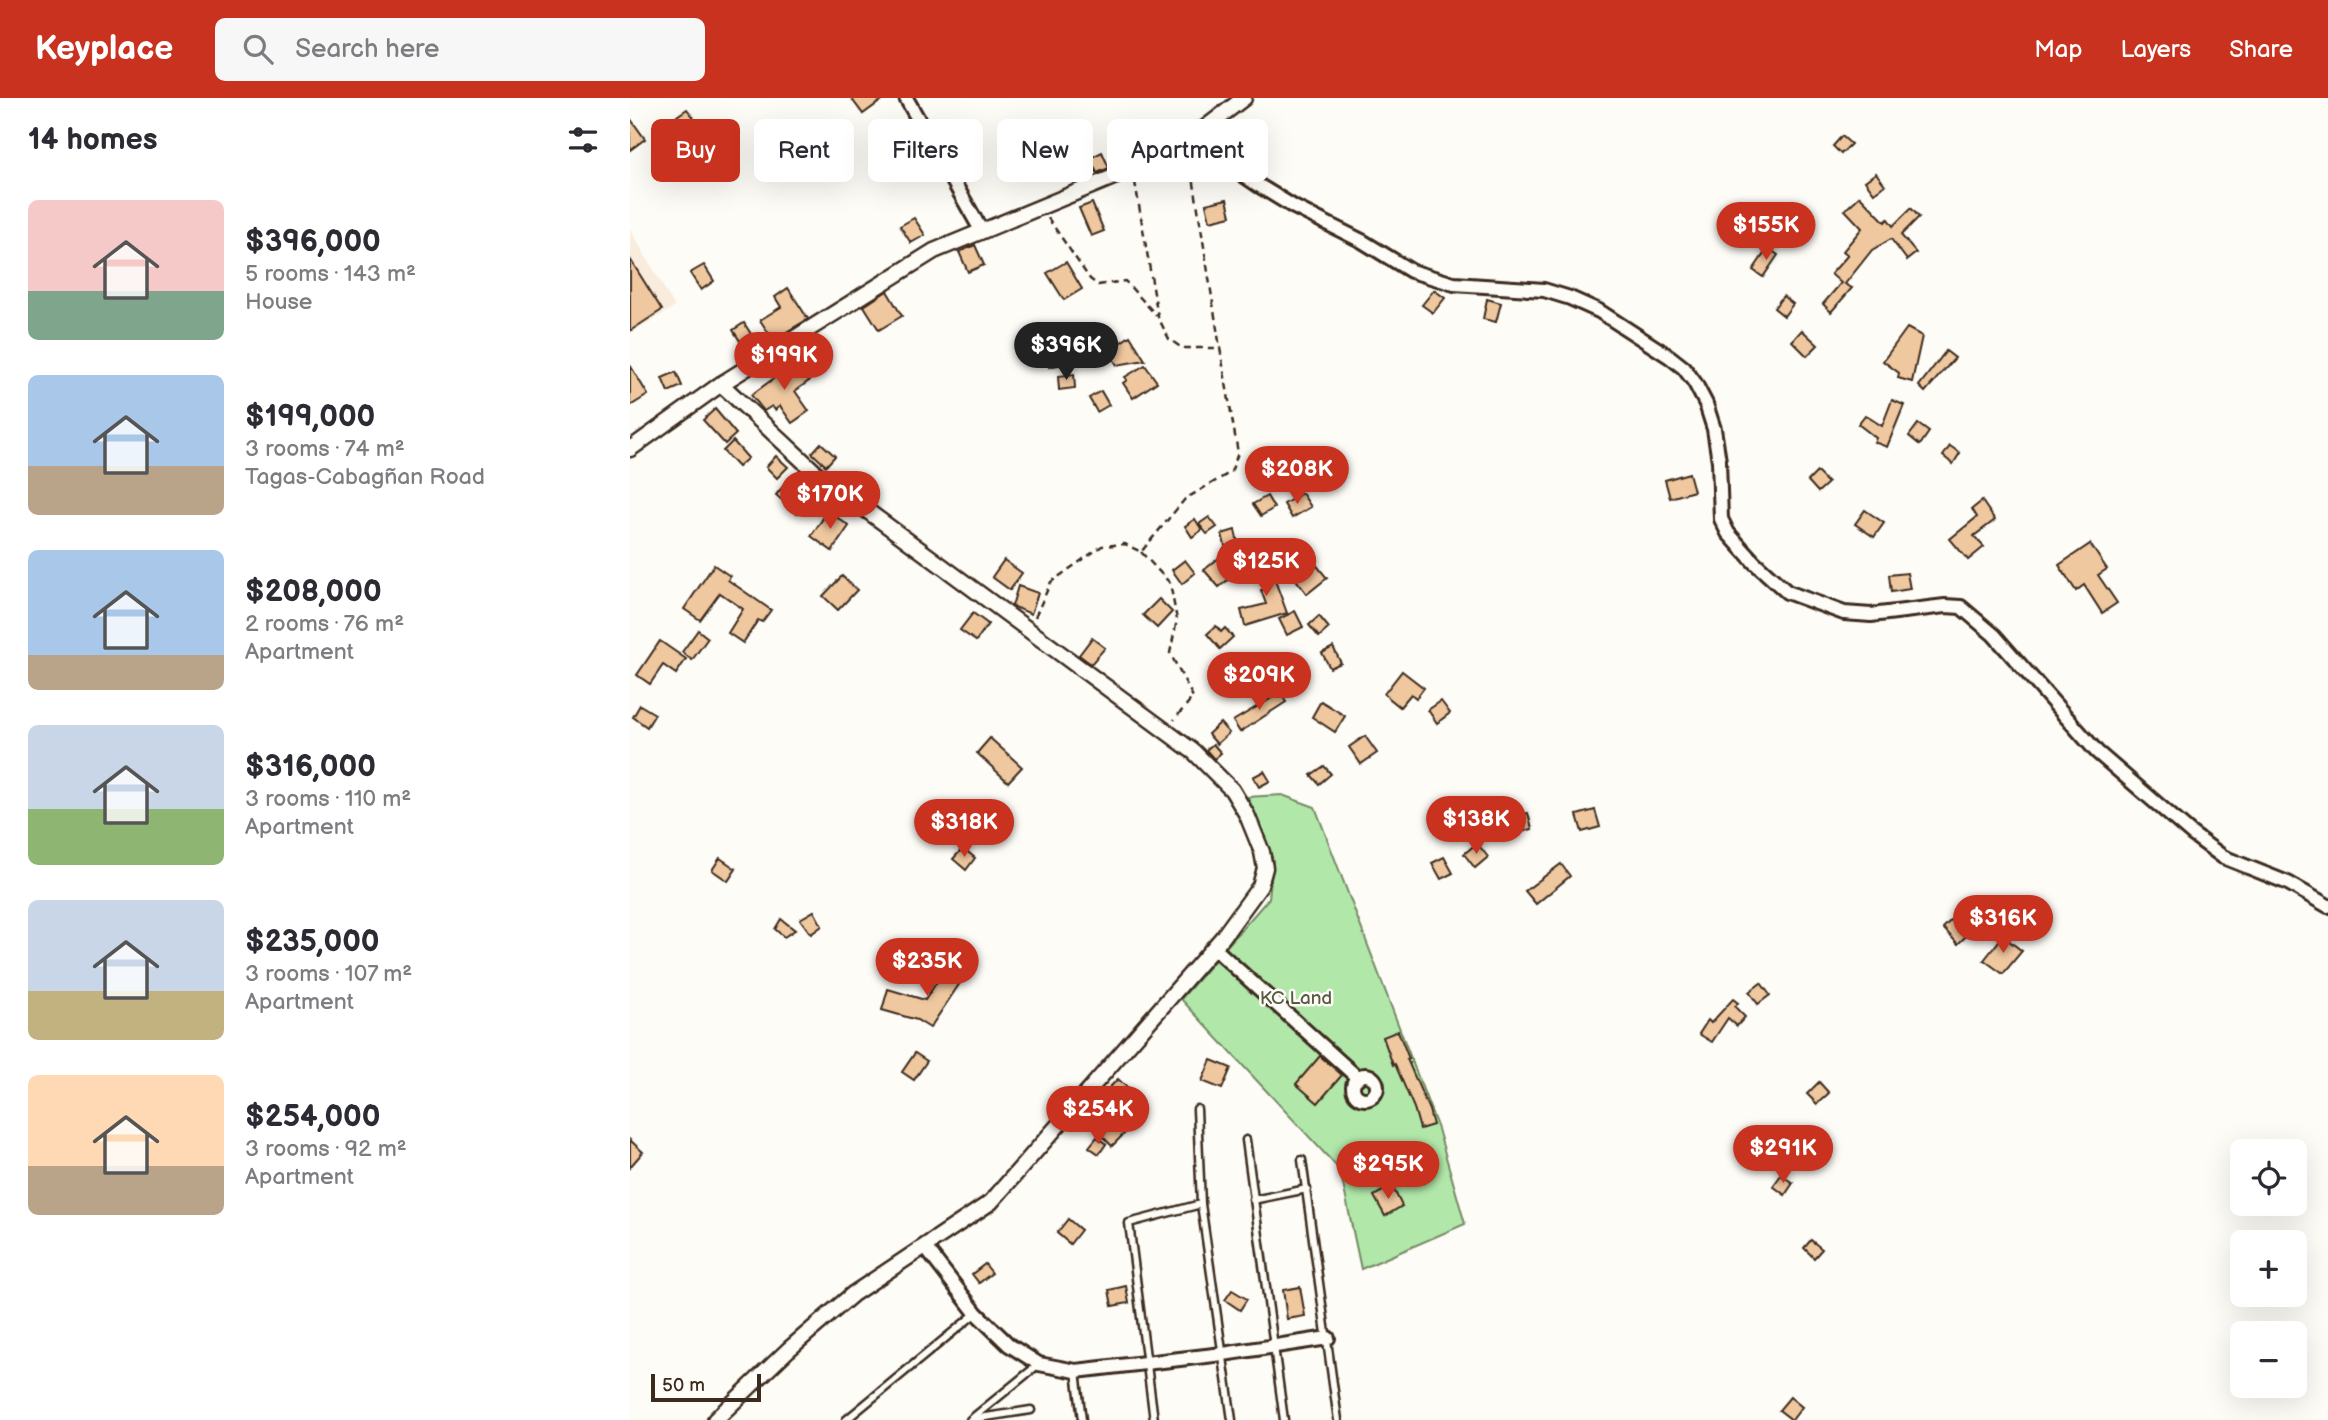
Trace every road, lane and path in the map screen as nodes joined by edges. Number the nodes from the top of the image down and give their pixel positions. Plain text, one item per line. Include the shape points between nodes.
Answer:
1 (906, 98) edge
2 (1244, 98) edge
3 (1216, 119) edge
4 (1107, 179) edge
5 (1135, 182) edge
6 (1197, 182) edge
7 (1254, 182) edge
8 (1041, 206) junction
9 (981, 230) junction
10 (1158, 317) junction
11 (1220, 348) junction
12 (721, 384) junction
13 (630, 449) edge
14 (1141, 552) junction
15 (1029, 631) junction
16 (1165, 731) junction
17 (2328, 906) edge
18 (1214, 948) junction
19 (1358, 1078) dead end
20 (1196, 1109) dead end
21 (1246, 1140) dead end
22 (1302, 1160) dead end
23 (1307, 1188) junction
24 (1253, 1200) junction
25 (1201, 1204) junction
26 (925, 1247) junction
27 (976, 1313) junction
28 (1328, 1338) junction
29 (1273, 1345) junction
30 (1223, 1354) junction
31 (1148, 1362) junction
32 (1039, 1364) junction
33 (1076, 1371) junction
34 (1031, 1410) dead end
35 (715, 1420) edge
36 (846, 1420) edge
37 (971, 1420) edge
38 (1082, 1420) edge
39 (1154, 1420) edge
40 (1232, 1420) edge
41 (1284, 1420) edge
42 (1338, 1420) edge

1 - 9 street
2 - 3 street
4 - 8 street
5 - 10 path
6 - 11 path
7 - 17 street via 1411,271 1454,284 1544,290 1570,298 1599,311 1670,357 1695,383 1714,429 1720,461 1721,519 1754,562 1787,592 1844,613 1961,607 1994,635 2097,752 2192,834 2223,857 2288,883
8 - 9 street
8 - 10 path via 1090,279 1098,285 1125,281
9 - 12 street via 934,251
10 - 11 path via 1169,339 1182,348
11 - 14 path via 1238,453 1231,472 1185,499
12 - 13 street
12 - 15 street via 816,473
14 - 15 path via 1125,544 1102,546 1051,582
14 - 16 path via 1170,583 1177,620 1170,653 1193,697
15 - 16 street
16 - 18 street via 1232,790 1262,852 1265,868 1260,886
18 - 19 street
18 - 26 street via 990,1202
20 - 25 lane
21 - 24 lane
22 - 23 lane
23 - 24 lane
23 - 28 lane
24 - 29 lane
25 - 30 lane
25 - 31 lane via 1129,1223
26 - 27 street
26 - 35 street via 853,1294
27 - 32 street via 1009,1345
27 - 36 lane
28 - 29 street
28 - 42 lane
29 - 30 street
29 - 41 lane
30 - 31 street
30 - 40 lane
31 - 33 street
31 - 39 lane
32 - 33 street
32 - 37 lane
33 - 38 lane
34 - 37 lane

